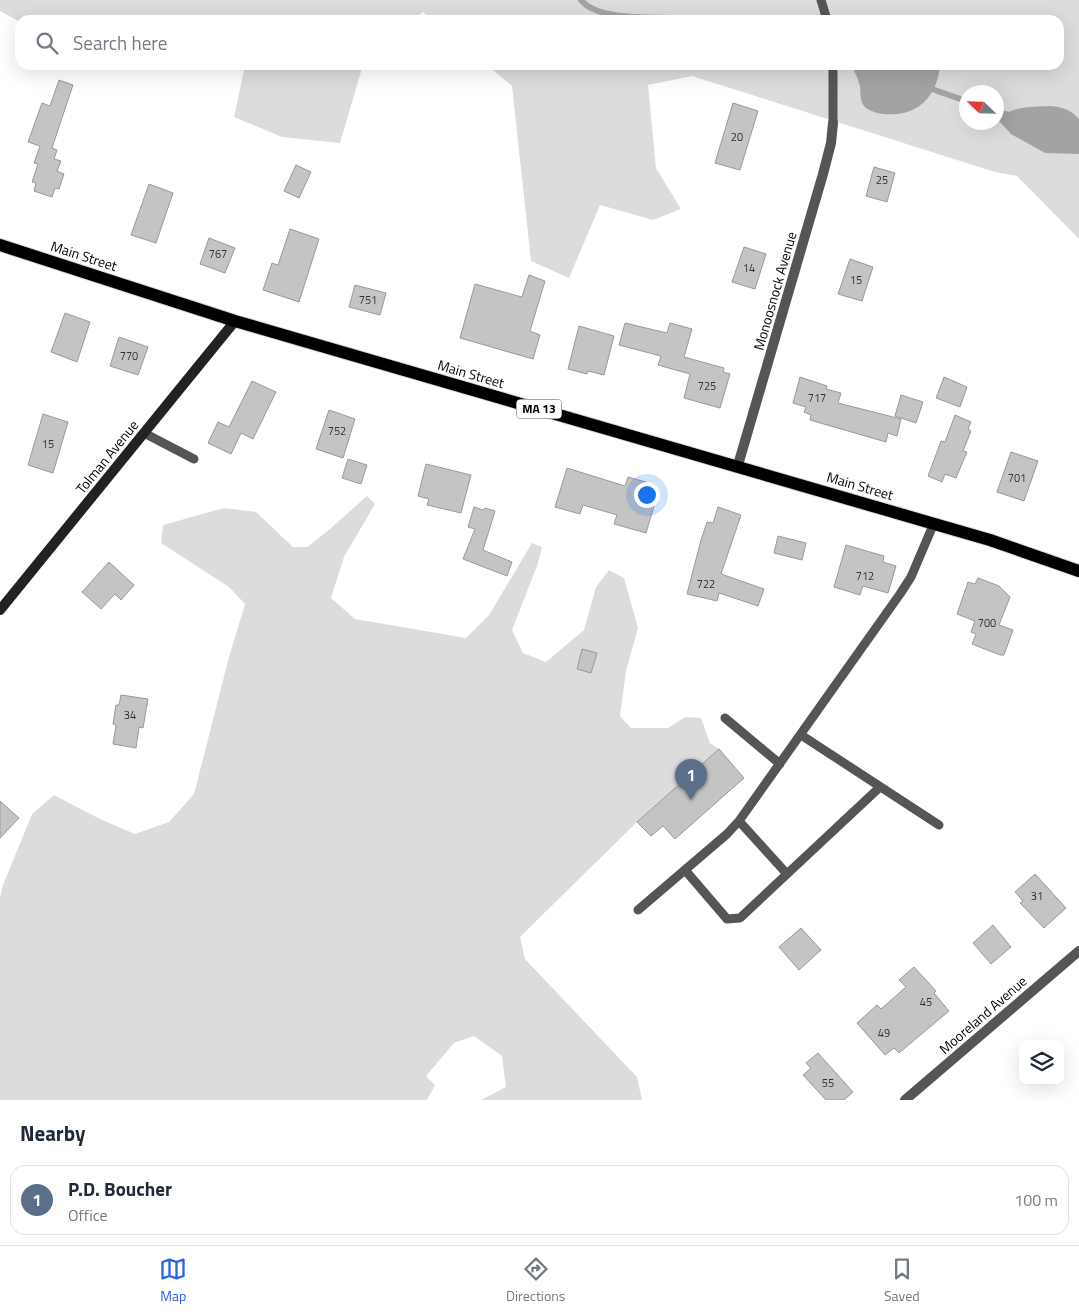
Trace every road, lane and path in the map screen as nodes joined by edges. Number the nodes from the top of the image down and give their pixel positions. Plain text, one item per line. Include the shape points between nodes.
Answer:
1 (821, 0) edge
2 (825, 15) edge
3 (833, 70) edge
4 (833, 123) joint
5 (0, 245) edge
6 (235, 322) junction
7 (144, 433) junction
8 (194, 459) dead end
9 (738, 466) junction
10 (934, 524) junction
11 (1079, 571) edge
12 (0, 610) edge
13 (725, 718) dead end
14 (800, 735) junction
15 (780, 764) junction
16 (880, 787) junction
17 (739, 821) junction
18 (939, 825) dead end
19 (685, 870) junction
20 (787, 874) junction
21 (638, 910) dead end
22 (1079, 951) edge
23 (904, 1100) edge

1 - 2 lane
3 - 4 lane
4 - 9 street, Monoosnock Avenue via 823,174
5 - 6 main road, Main Street / MA 13
6 - 7 street, Tolman Avenue
6 - 9 main road, Main Street / MA 13
7 - 8 lane
7 - 12 street, Tolman Avenue
9 - 10 main road, Main Street / MA 13
10 - 11 main road, Main Street / MA 13
10 - 14 lane via 911,578
13 - 15 lane
14 - 15 lane
14 - 16 lane
15 - 17 lane
16 - 18 lane
16 - 20 lane
17 - 19 lane
17 - 20 lane
19 - 20 lane via 727,919 733,920 740,918
19 - 21 lane
22 - 23 street, Mooreland Avenue

